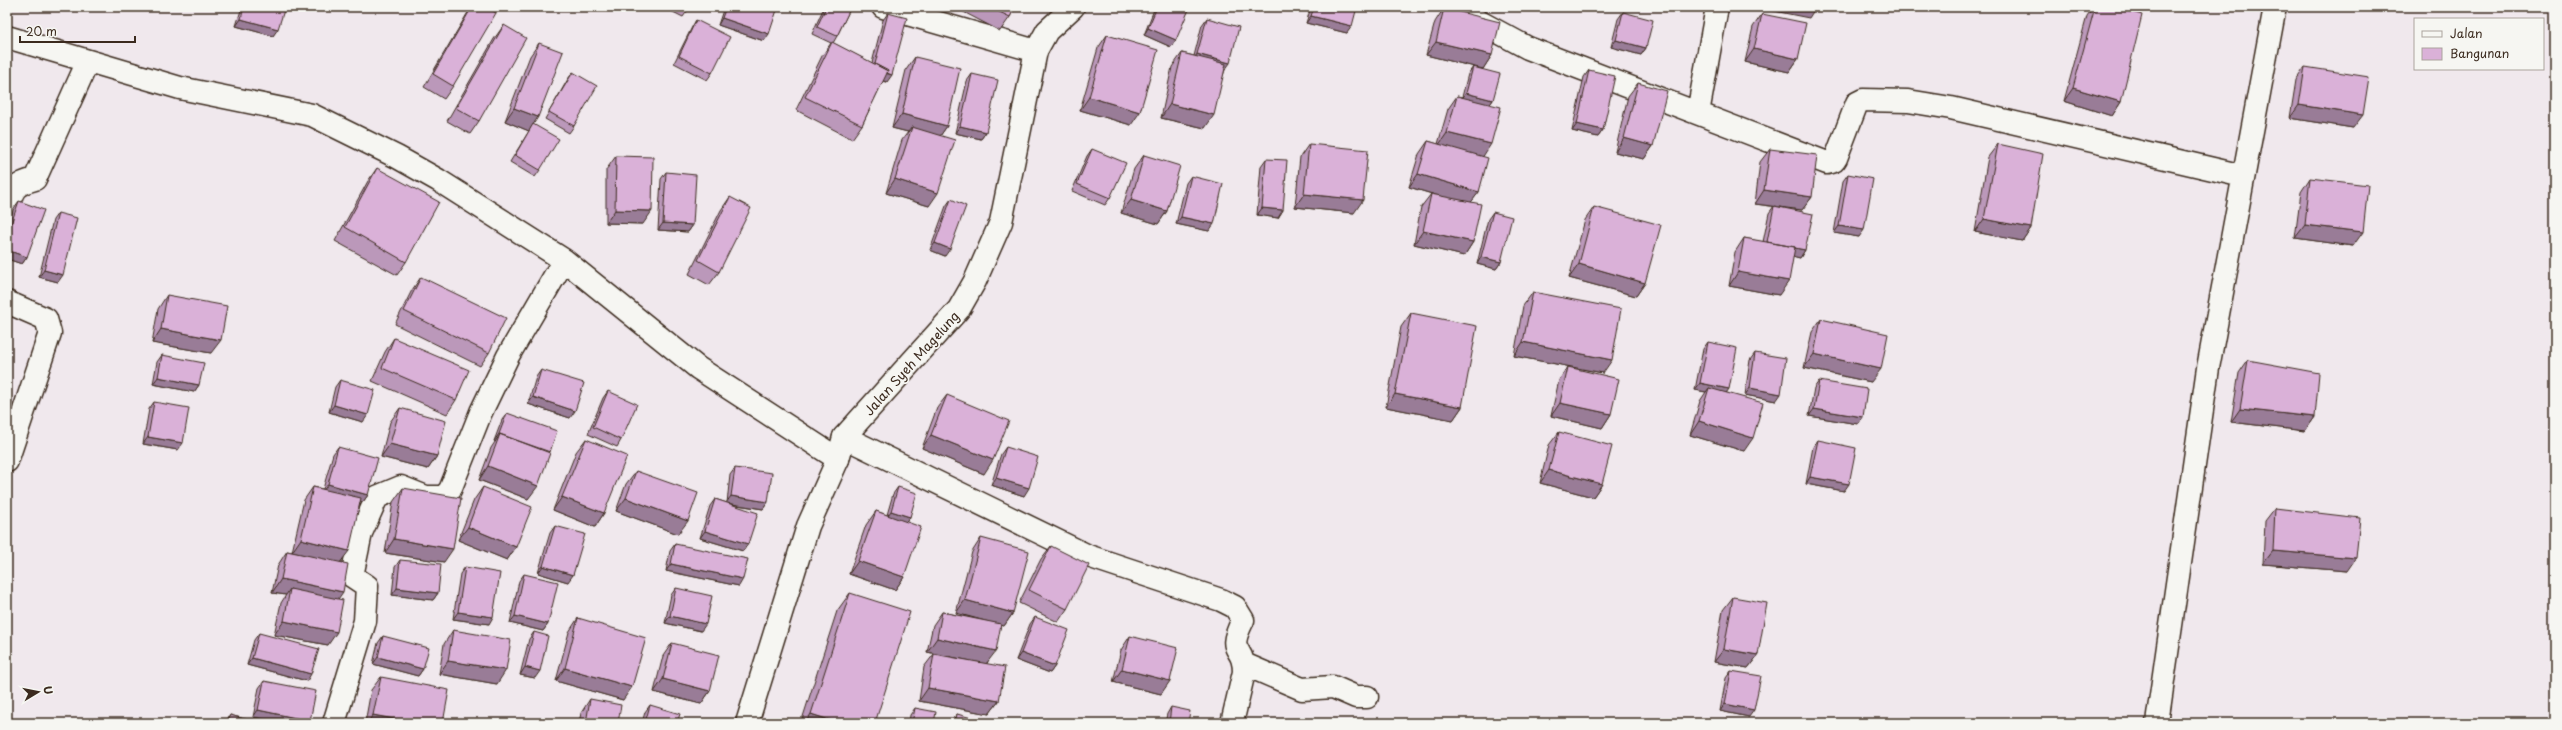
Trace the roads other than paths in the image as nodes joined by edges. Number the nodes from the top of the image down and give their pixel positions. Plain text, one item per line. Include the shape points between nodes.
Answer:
1 (883, 7) edge
2 (1073, 7) edge
3 (1452, 7) edge
4 (1717, 7) edge
5 (2275, 7) edge
6 (7, 37) edge
7 (1036, 51) junction
8 (88, 61) junction
9 (1698, 113) junction
10 (2243, 176) junction
11 (7, 210) edge
12 (564, 260) junction
13 (7, 302) edge
14 (844, 437) junction
15 (838, 459) junction
16 (7, 461) edge
17 (1244, 664) junction
18 (1367, 697) dead end
19 (334, 723) edge
20 (747, 723) edge
21 (1232, 723) edge
22 (2157, 723) edge

1 - 7 street
2 - 7 street, Jalan Syeh Magelung via 1048,31
3 - 9 street via 1528,48
4 - 9 street
5 - 10 street
6 - 8 street
7 - 14 street, Jalan Syeh Magelung via 1001,222 975,281 959,309
8 - 11 street via 36,179 21,182 12,191
8 - 12 street via 180,88 312,115 438,180
9 - 10 street via 1831,162 1836,158 1857,102 1908,101 2020,123
10 - 22 street via 2208,368
12 - 15 street via 698,368
12 - 19 street via 508,356 450,490 444,497 426,496 401,487 377,497 361,532 352,576 366,586 366,621
13 - 16 street via 46,319 50,333
14 - 15 street, Jalan Syeh Magelung
14 - 17 street via 1088,556 1221,600 1235,607 1243,620 1236,634 1235,647
15 - 20 street, Jalan Syeh Magelung via 808,526
17 - 18 street via 1302,689 1333,687 1356,697
17 - 21 street

